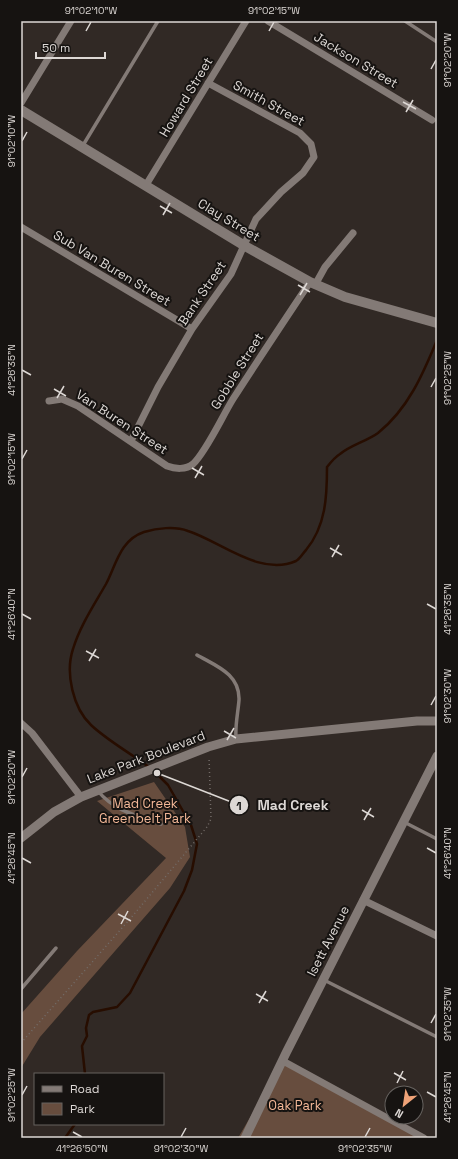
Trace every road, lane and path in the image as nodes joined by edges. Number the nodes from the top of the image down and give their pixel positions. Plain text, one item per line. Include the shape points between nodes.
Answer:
1 (71, 21) edge
2 (158, 21) edge
3 (246, 21) edge
4 (268, 21) edge
5 (405, 21) edge
6 (437, 42) edge
7 (208, 83) junction
8 (21, 104) edge
9 (21, 110) edge
10 (432, 120) dead end
11 (82, 147) junction
12 (313, 148) joint
13 (146, 185) junction
14 (21, 227) edge
15 (353, 233) dead end
16 (245, 246) junction
17 (313, 284) junction
18 (432, 321) edge
19 (192, 329) junction
20 (49, 401) dead end
21 (131, 441) junction
22 (182, 468) joint
23 (197, 655) dead end
24 (437, 721) edge
25 (21, 723) edge
26 (236, 739) junction
27 (208, 747) junction
28 (437, 756) edge
29 (434, 769) edge
30 (98, 790) junction
31 (81, 797) junction
32 (403, 822) junction
33 (161, 824) dead end
34 (21, 838) edge
35 (437, 839) edge
36 (363, 900) junction
37 (437, 936) edge
38 (56, 948) dead end
39 (323, 980) junction
40 (21, 989) edge
41 (437, 1037) edge
42 (21, 1043) edge
43 (282, 1061) junction
44 (245, 1138) edge
45 (424, 1138) edge

1 - 8 street
2 - 11 lane
3 - 7 street, Howard Street
4 - 10 street, Jackson Street
5 - 6 lane
7 - 12 street, Smith Street via 300,133
7 - 13 street, Howard Street
9 - 11 main road, Clay Street
11 - 13 main road, Clay Street
12 - 16 street, Bank Street via 314,157 303,173 256,219
13 - 16 main road, Clay Street
14 - 19 street, Sub Van Buren Street
15 - 17 street, Gobble Street
16 - 17 main road, Clay Street
16 - 19 street, Bank Street via 231,274
17 - 18 main road, Clay Street via 345,297
17 - 22 street, Gobble Street via 272,337 194,463
19 - 21 street, Bank Street via 158,387
20 - 21 street, Van Buren Street via 68,401
21 - 22 street, Van Buren Street via 167,466
23 - 26 lane via 229,674 236,682 239,700
24 - 26 street, Lake Park Boulevard
25 - 31 street via 32,733
26 - 27 street, Lake Park Boulevard
27 - 30 street, Lake Park Boulevard
27 - 42 path via 211,819 207,827
28 - 29 street, Isett Avenue
29 - 32 street, Isett Avenue
30 - 31 street, Lake Park Boulevard
30 - 33 lane via 108,803
31 - 34 street, Lake Park Boulevard via 54,812
32 - 35 lane
32 - 36 street, Isett Avenue
36 - 37 street
36 - 39 street, Isett Avenue
38 - 40 lane
39 - 41 lane
39 - 43 street, Isett Avenue
43 - 44 street, Isett Avenue
43 - 45 street

